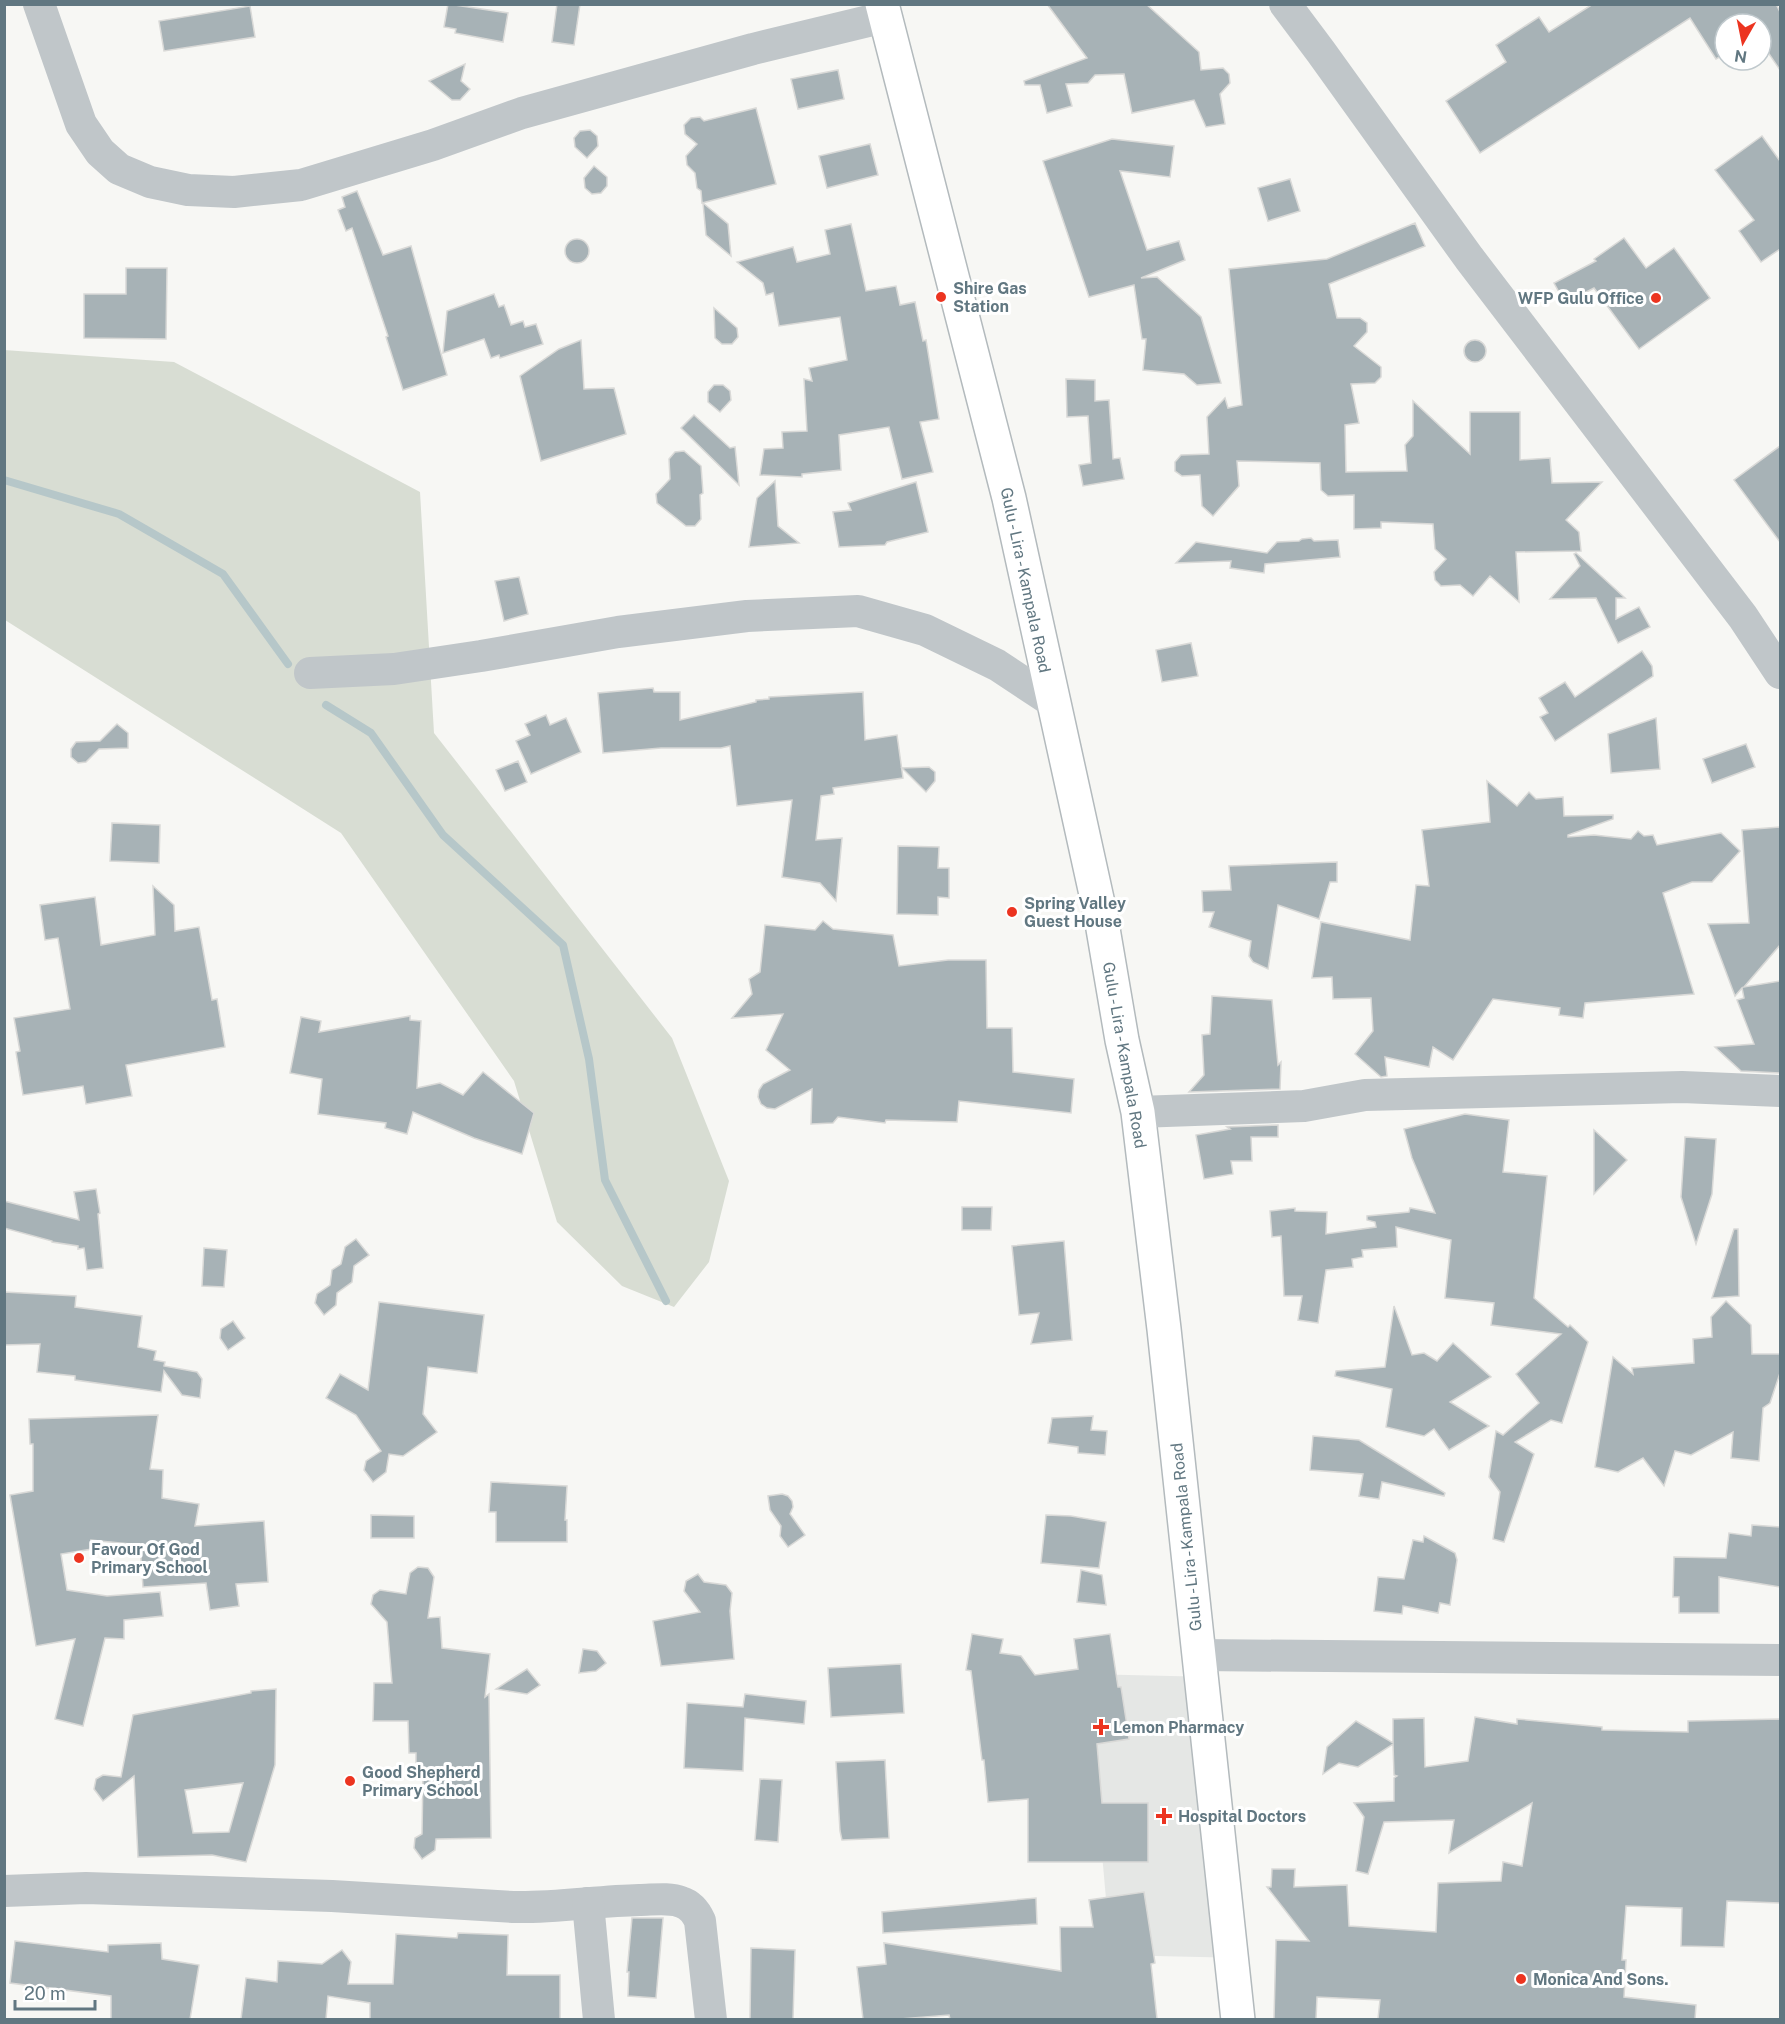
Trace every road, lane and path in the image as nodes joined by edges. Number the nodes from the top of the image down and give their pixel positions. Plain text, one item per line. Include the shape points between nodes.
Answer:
1 (39, 4) edge
2 (1285, 4) edge
3 (884, 11) edge
4 (310, 673) dead end
5 (1780, 673) edge
6 (1053, 702) junction
7 (1780, 1091) edge
8 (1138, 1112) junction
9 (1199, 1655) junction
10 (1780, 1660) edge
11 (4, 1891) edge
12 (588, 1903) junction
13 (600, 2019) edge
14 (711, 2019) edge
15 (1238, 2019) edge

1 - 3 street via 81,124 100,152 119,170 150,182 188,190 234,192 301,185 522,113
2 - 5 street via 1469,258 1743,618
3 - 6 main road, Gulu - Lira - Kampala Road via 1006,486
4 - 6 street via 394,669 618,632 747,616 858,611 925,630 997,665
6 - 8 main road, Gulu - Lira - Kampala Road via 1101,917
7 - 8 street via 1682,1087 1365,1095 1304,1106
8 - 9 main road, Gulu - Lira - Kampala Road
9 - 10 street
9 - 15 main road, Gulu - Lira - Kampala Road
11 - 12 street via 86,1888 540,1908
12 - 13 street
12 - 14 street via 658,1899 681,1902 695,1910 700,1921

